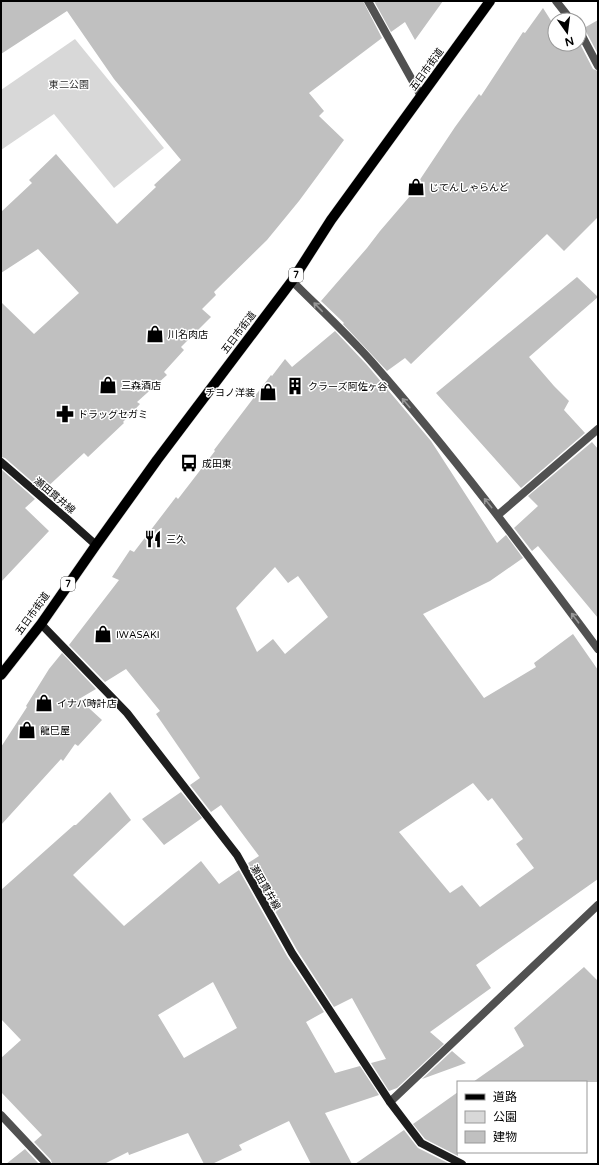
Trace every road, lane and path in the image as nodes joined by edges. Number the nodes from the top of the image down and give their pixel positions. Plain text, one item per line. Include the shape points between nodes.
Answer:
1 (368, 1) edge
2 (490, 1) edge
3 (556, 1) edge
4 (565, 12) edge
5 (587, 45) edge
6 (598, 66) edge
7 (421, 96) junction
8 (292, 280) junction
9 (598, 429) edge
10 (1, 462) edge
11 (498, 515) junction
12 (96, 545) junction
13 (41, 624) junction
14 (598, 649) edge
15 (1, 675) edge
16 (598, 905) edge
17 (390, 1102) junction
18 (1, 1114) edge
19 (47, 1164) edge
20 (462, 1164) edge

1 - 7 street
2 - 7 main road, 五日市街道 / 7
3 - 4 street
5 - 6 street
7 - 8 main road, 五日市街道 / 7 via 331,220
11 -> 8 street via 370,360
8 - 12 main road, 五日市街道 / 7
9 - 11 street
10 - 12 main road, 瀬田貫井線
14 -> 11 street
12 - 13 main road, 五日市街道 / 7
13 - 15 main road, 五日市街道 / 7
13 - 17 main road, 瀬田貫井線 via 126,713 237,855 292,953
16 - 17 street
17 - 20 main road, 瀬田貫井線 via 421,1143
18 - 19 street

